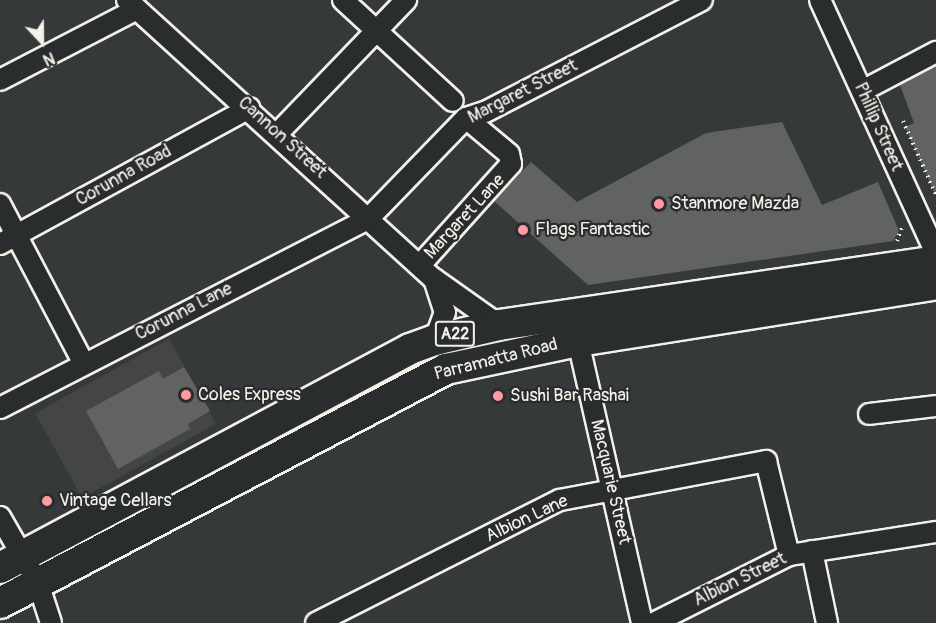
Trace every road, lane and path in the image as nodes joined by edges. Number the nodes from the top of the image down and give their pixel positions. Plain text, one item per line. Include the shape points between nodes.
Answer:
1 (343, 0) edge
2 (406, 0) edge
3 (702, 0) edge
4 (820, 0) edge
5 (132, 4) edge
6 (376, 30) junction
7 (936, 52) edge
8 (0, 80) edge
9 (862, 91) junction
10 (453, 101) dead end
11 (249, 108) junction
12 (466, 118) junction
13 (903, 121) dead end
14 (278, 134) junction
15 (936, 195) edge
16 (0, 204) edge
17 (369, 218) junction
18 (900, 222) dead end
19 (8, 239) edge
20 (886, 243) dead end
21 (936, 253) edge
22 (936, 261) edge
23 (420, 265) junction
24 (434, 279) junction
25 (936, 285) edge
26 (499, 325) junction
27 (435, 340) junction
28 (578, 341) junction
29 (84, 364) junction
30 (936, 406) edge
31 (0, 408) edge
32 (869, 414) dead end
33 (612, 488) junction
34 (0, 517) edge
35 (936, 532) edge
36 (812, 551) junction
37 (789, 555) junction
38 (11, 562) edge
39 (38, 583) junction
40 (0, 603) edge
41 (51, 623) edge
42 (316, 623) edge
43 (642, 623) edge
44 (654, 623) edge
45 (827, 623) edge

1 - 6 street
2 - 6 street
3 - 12 street, Margaret Street via 485,112
4 - 9 street, Phillip Street
5 - 8 street
5 - 11 street, Cannon Street
6 - 10 street
6 - 14 street
7 - 9 street
9 - 21 street, Phillip Street
11 - 14 street, Cannon Street
11 - 19 street, Corunna Road
12 - 17 street, Margaret Street
12 - 23 street, Margaret Lane via 509,154 511,164
13 - 15 path
14 - 17 street, Cannon Street
16 - 19 street
17 - 23 street, Cannon Street
17 - 29 street, Corunna Lane
18 - 20 path via 903,230 898,241
19 - 29 street
22 - 26 highway, Parramatta Road / A22
23 - 24 street, Cannon Street
24 - 26 street, Cannon Street
24 - 27 street, Cannon Street via 445,312
25 - 28 highway, Parramatta Road / A22
26 - 27 highway, Parramatta Road / A22
27 - 38 highway, Parramatta Road / A22 via 410,349
28 - 33 street, Macquarie Street
28 - 39 highway, Parramatta Road / A22 via 476,362 418,381
29 - 31 street, Corunna Lane
30 - 32 street
33 - 37 street, Albion Lane via 766,461
33 - 42 street, Albion Lane via 560,500
33 - 43 street, Macquarie Street
34 - 38 street
35 - 36 street, Albion Street
36 - 37 street, Albion Street
36 - 45 street
37 - 44 street, Albion Street
38 - 39 street
39 - 40 highway, Parramatta Road / A22
39 - 41 street

